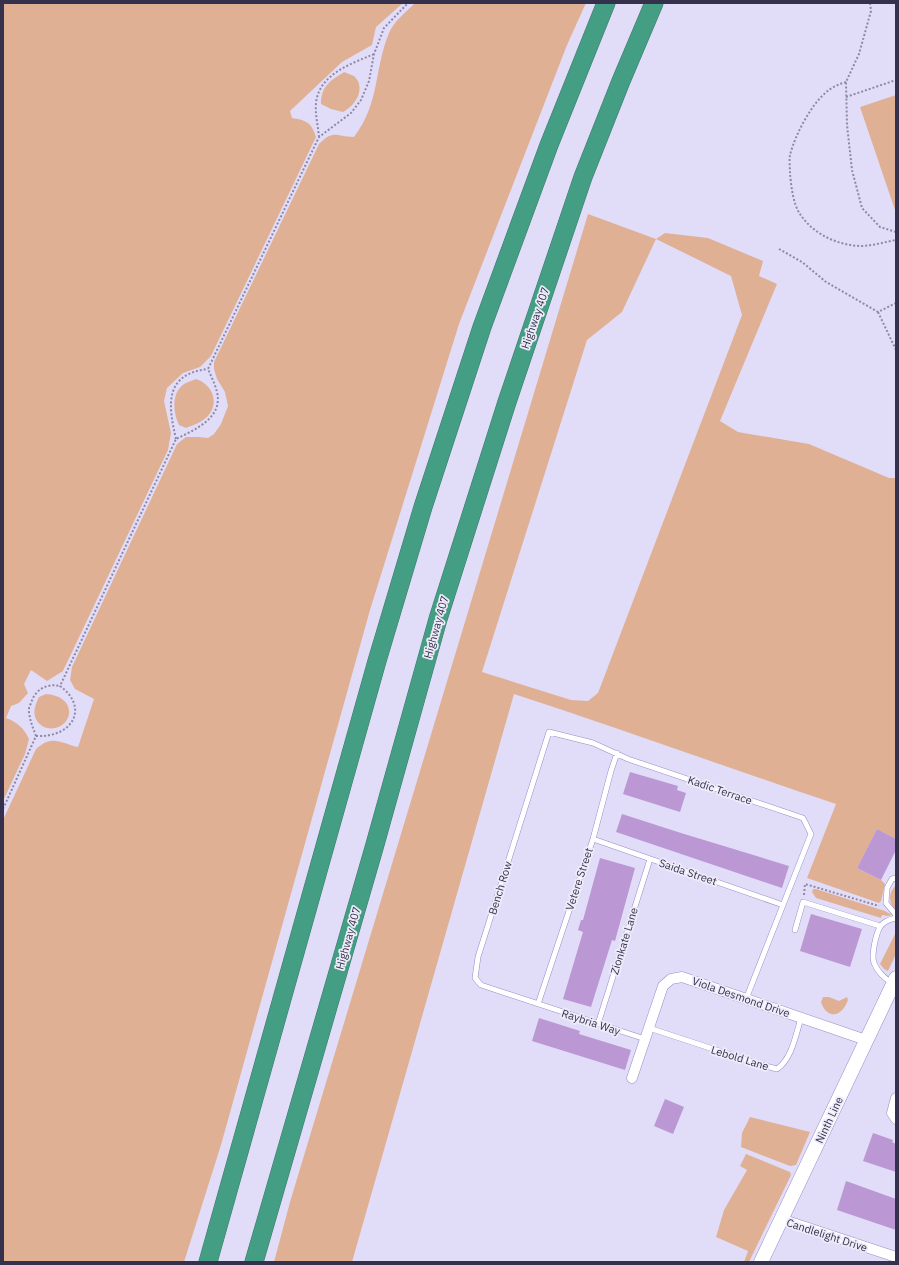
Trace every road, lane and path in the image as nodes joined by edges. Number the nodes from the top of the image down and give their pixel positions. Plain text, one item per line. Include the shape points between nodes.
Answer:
1 (408, 3) edge
2 (606, 3) edge
3 (654, 3) edge
4 (870, 3) edge
5 (374, 54) junction
6 (896, 80) edge
7 (846, 82) junction
8 (846, 97) junction
9 (320, 137) junction
10 (896, 232) edge
11 (896, 240) edge
12 (779, 249) dead end
13 (896, 304) edge
14 (878, 312) junction
15 (896, 350) edge
16 (208, 369) junction
17 (176, 438) junction
18 (60, 686) junction
19 (549, 732) joint
20 (36, 736) junction
21 (617, 753) junction
22 (3, 809) edge
23 (592, 839) junction
24 (650, 858) junction
25 (896, 878) edge
26 (803, 902) junction
27 (886, 903) junction
28 (783, 905) junction
29 (896, 916) edge
30 (880, 926) junction
31 (795, 930) dead end
32 (895, 981) edge
33 (746, 999) junction
34 (538, 1004) junction
35 (801, 1018) junction
36 (598, 1024) junction
37 (649, 1028) junction
38 (645, 1039) junction
39 (866, 1040) junction
40 (632, 1078) dead end
41 (896, 1098) edge
42 (896, 1119) edge
43 (781, 1219) junction
44 (896, 1257) edge
45 (208, 1262) edge
46 (254, 1262) edge
47 (761, 1262) edge

1 - 5 path via 384,28
2 - 45 highway via 549,145 482,327 423,507 377,661
3 - 46 highway, Highway 407 via 583,177 440,611
4 - 7 path via 871,11 859,54
5 - 9 path via 369,81 361,100 351,113
5 - 9 path via 334,73 318,92 316,105
6 - 8 path
7 - 8 path
7 - 11 path via 828,90 820,98 800,128 790,155 790,187 799,214 826,238 860,246
8 - 10 path via 852,170 862,208 880,227
9 - 16 path
12 - 14 path via 802,262 826,282
13 - 14 path
14 - 15 path
16 - 17 path via 183,377 176,385 171,398
16 - 17 path via 217,392 218,406 211,419
17 - 18 path
18 - 20 path via 39,688 32,698 28,710
18 - 20 path via 68,692 73,702 73,722 55,735
19 - 21 lane, Kadic Terrace via 593,743
19 - 34 lane, Bench Row via 478,957 475,978 481,985
20 - 22 path
21 - 23 lane, Vetere Street
21 - 28 lane, Kadic Terrace via 628,759 803,818 811,834
23 - 24 lane, Saida Street
23 - 34 lane, Vetere Street
24 - 28 lane, Saida Street
24 - 36 lane, Zionkate Lane
25 - 27 lane via 892,879 887,888
26 - 27 path via 805,884 879,906
26 - 30 lane
26 - 31 lane
27 - 29 lane
28 - 33 lane, Kadic Terrace
29 - 30 lane
30 - 32 lane via 873,949 873,962 881,976
32 - 39 main road, Ninth Line
33 - 35 street, Viola Desmond Drive
33 - 37 street, Viola Desmond Drive via 682,977 671,979 663,986
34 - 36 lane, Raybria Way
35 - 37 lane, Lebold Lane via 789,1055 777,1069
35 - 39 street, Viola Desmond Drive
36 - 38 lane, Raybria Way
37 - 38 street, Viola Desmond Drive
38 - 40 street, Viola Desmond Drive
39 - 43 main road, Ninth Line
41 - 42 street via 892,1113
43 - 44 street, Candlelight Drive
43 - 47 main road, Ninth Line

